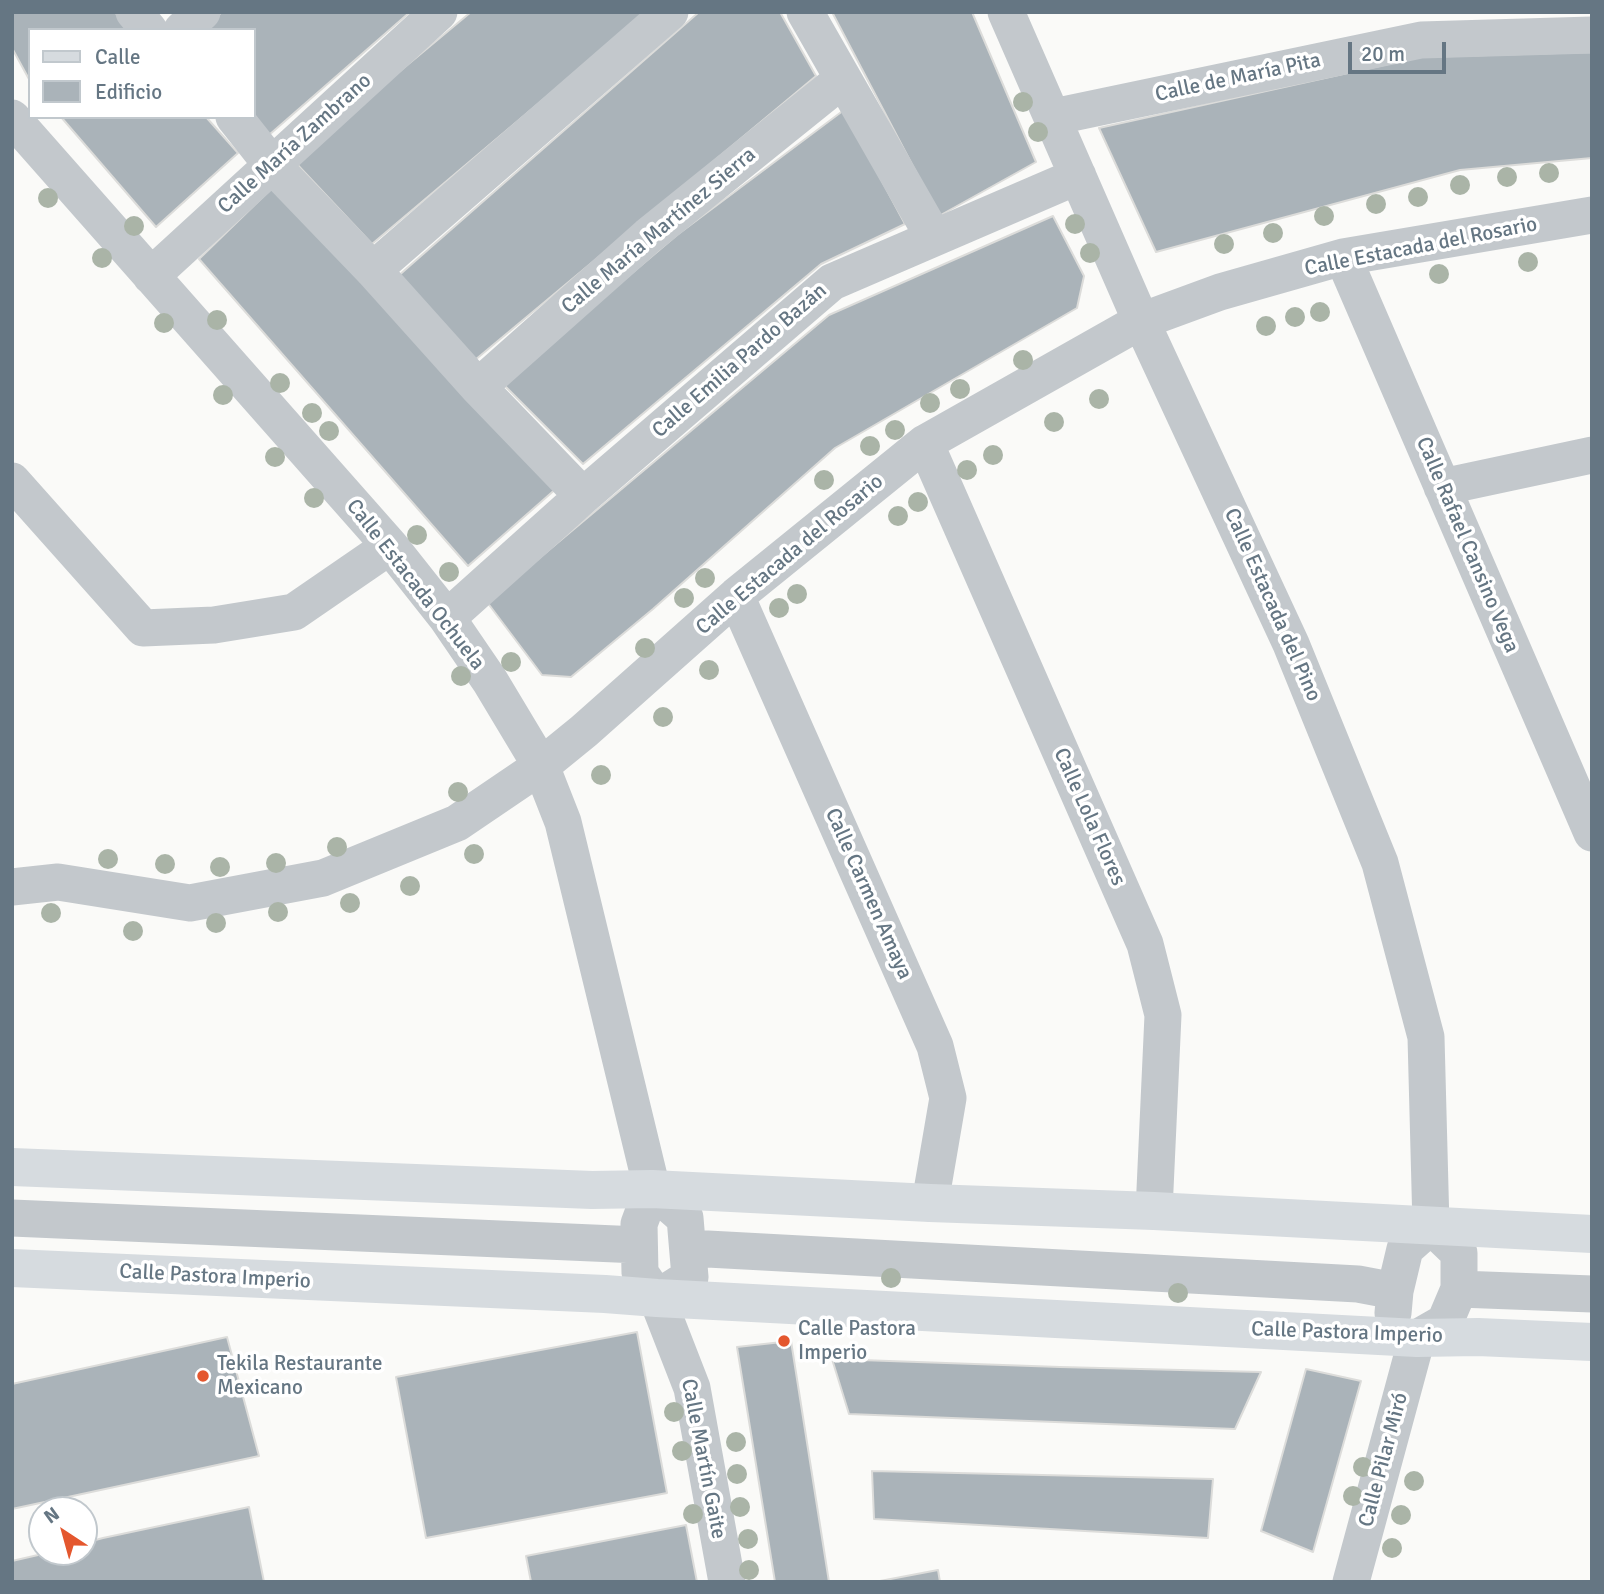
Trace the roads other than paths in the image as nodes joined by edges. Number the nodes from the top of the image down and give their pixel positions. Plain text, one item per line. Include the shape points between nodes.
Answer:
1 (134, 12) edge
2 (202, 12) edge
3 (439, 12) edge
4 (670, 12) edge
5 (805, 12) edge
6 (1006, 12) edge
7 (147, 28) edge
8 (184, 28) edge
9 (1592, 35) edge
10 (843, 79) junction
11 (1053, 117) junction
12 (12, 118) edge
13 (236, 119) edge
14 (272, 164) junction
15 (1078, 176) junction
16 (1592, 215) edge
17 (933, 236) junction
18 (1343, 257) junction
19 (373, 270) junction
20 (151, 276) junction
21 (1141, 321) junction
22 (478, 387) junction
23 (925, 443) junction
24 (1592, 455) edge
25 (12, 481) edge
26 (1442, 487) junction
27 (583, 496) junction
28 (390, 546) junction
29 (736, 596) junction
30 (447, 618) junction
31 (541, 766) junction
32 (1592, 833) edge
33 (12, 887) edge
34 (12, 1167) edge
35 (652, 1189) junction
36 (930, 1203) junction
37 (1154, 1211) junction
38 (12, 1219) edge
39 (1431, 1226) junction
40 (1592, 1234) edge
41 (639, 1245) junction
42 (688, 1248) junction
43 (12, 1268) edge
44 (1459, 1289) junction
45 (1395, 1291) junction
46 (1592, 1294) edge
47 (657, 1298) junction
48 (1417, 1338) junction
49 (1592, 1342) edge
50 (727, 1582) edge
51 (1351, 1582) edge

1 - 7 street
2 - 8 street
3 - 14 street, Calle María Zambrano
4 - 19 street
5 - 10 street
6 - 11 street, Calle Estacada del Pino
9 - 11 street, Calle de María Pita via 1421,40
10 - 17 street
10 - 22 street, Calle María Martínez Sierra via 648,236
11 - 15 street, Calle Estacada del Pino
12 - 20 street, Calle Estacada Ochuela
13 - 14 street
14 - 19 street
14 - 20 street, Calle María Zambrano
15 - 17 street, Calle Emilia Pardo Bazán
15 - 21 street, Calle Estacada del Pino
16 - 18 street, Calle Estacada del Rosario
17 - 27 street, Calle Emilia Pardo Bazán via 832,282
18 - 21 street, Calle Estacada del Rosario via 1220,292
18 - 26 street, Calle Rafael Cansino Vega
19 - 22 street
20 - 28 street, Calle Estacada Ochuela
21 - 23 street, Calle Estacada del Rosario
21 - 39 street, Calle Estacada del Pino via 1291,644 1380,863 1426,1037
22 - 27 street
23 - 29 street, Calle Estacada del Rosario
23 - 37 street, Calle Lola Flores via 1145,944 1163,1015
24 - 26 street
25 - 28 street via 143,628 214,625 294,612
26 - 32 street, Calle Rafael Cansino Vega
27 - 30 street, Calle Emilia Pardo Bazán
28 - 30 street, Calle Estacada Ochuela
29 - 31 street, Calle Estacada del Rosario
29 - 36 street, Calle Carmen Amaya via 935,1046 948,1098
30 - 31 street, Calle Estacada Ochuela
31 - 33 street, Calle Estacada del Rosario via 457,823 323,878 190,903 58,882
31 - 35 street, Calle Estacada Ochuela via 563,822
34 - 35 street
35 - 36 street
35 - 41 street, Calle Martín Gaite via 639,1224
35 - 42 street via 685,1218
36 - 37 street
37 - 39 street
38 - 41 street
39 - 40 street
39 - 44 street via 1459,1253
39 - 45 street via 1405,1249
41 - 47 street, Calle Martín Gaite via 640,1273
42 - 45 street via 1358,1284
42 - 47 street via 690,1277
43 - 47 street, Calle Pastora Imperio
44 - 46 street
44 - 48 street via 1445,1322
45 - 48 street via 1392,1321
47 - 48 street, Calle Pastora Imperio
47 - 50 street, Calle Martín Gaite via 692,1388
48 - 49 street, Calle Pastora Imperio
48 - 51 street, Calle Pilar Miró

